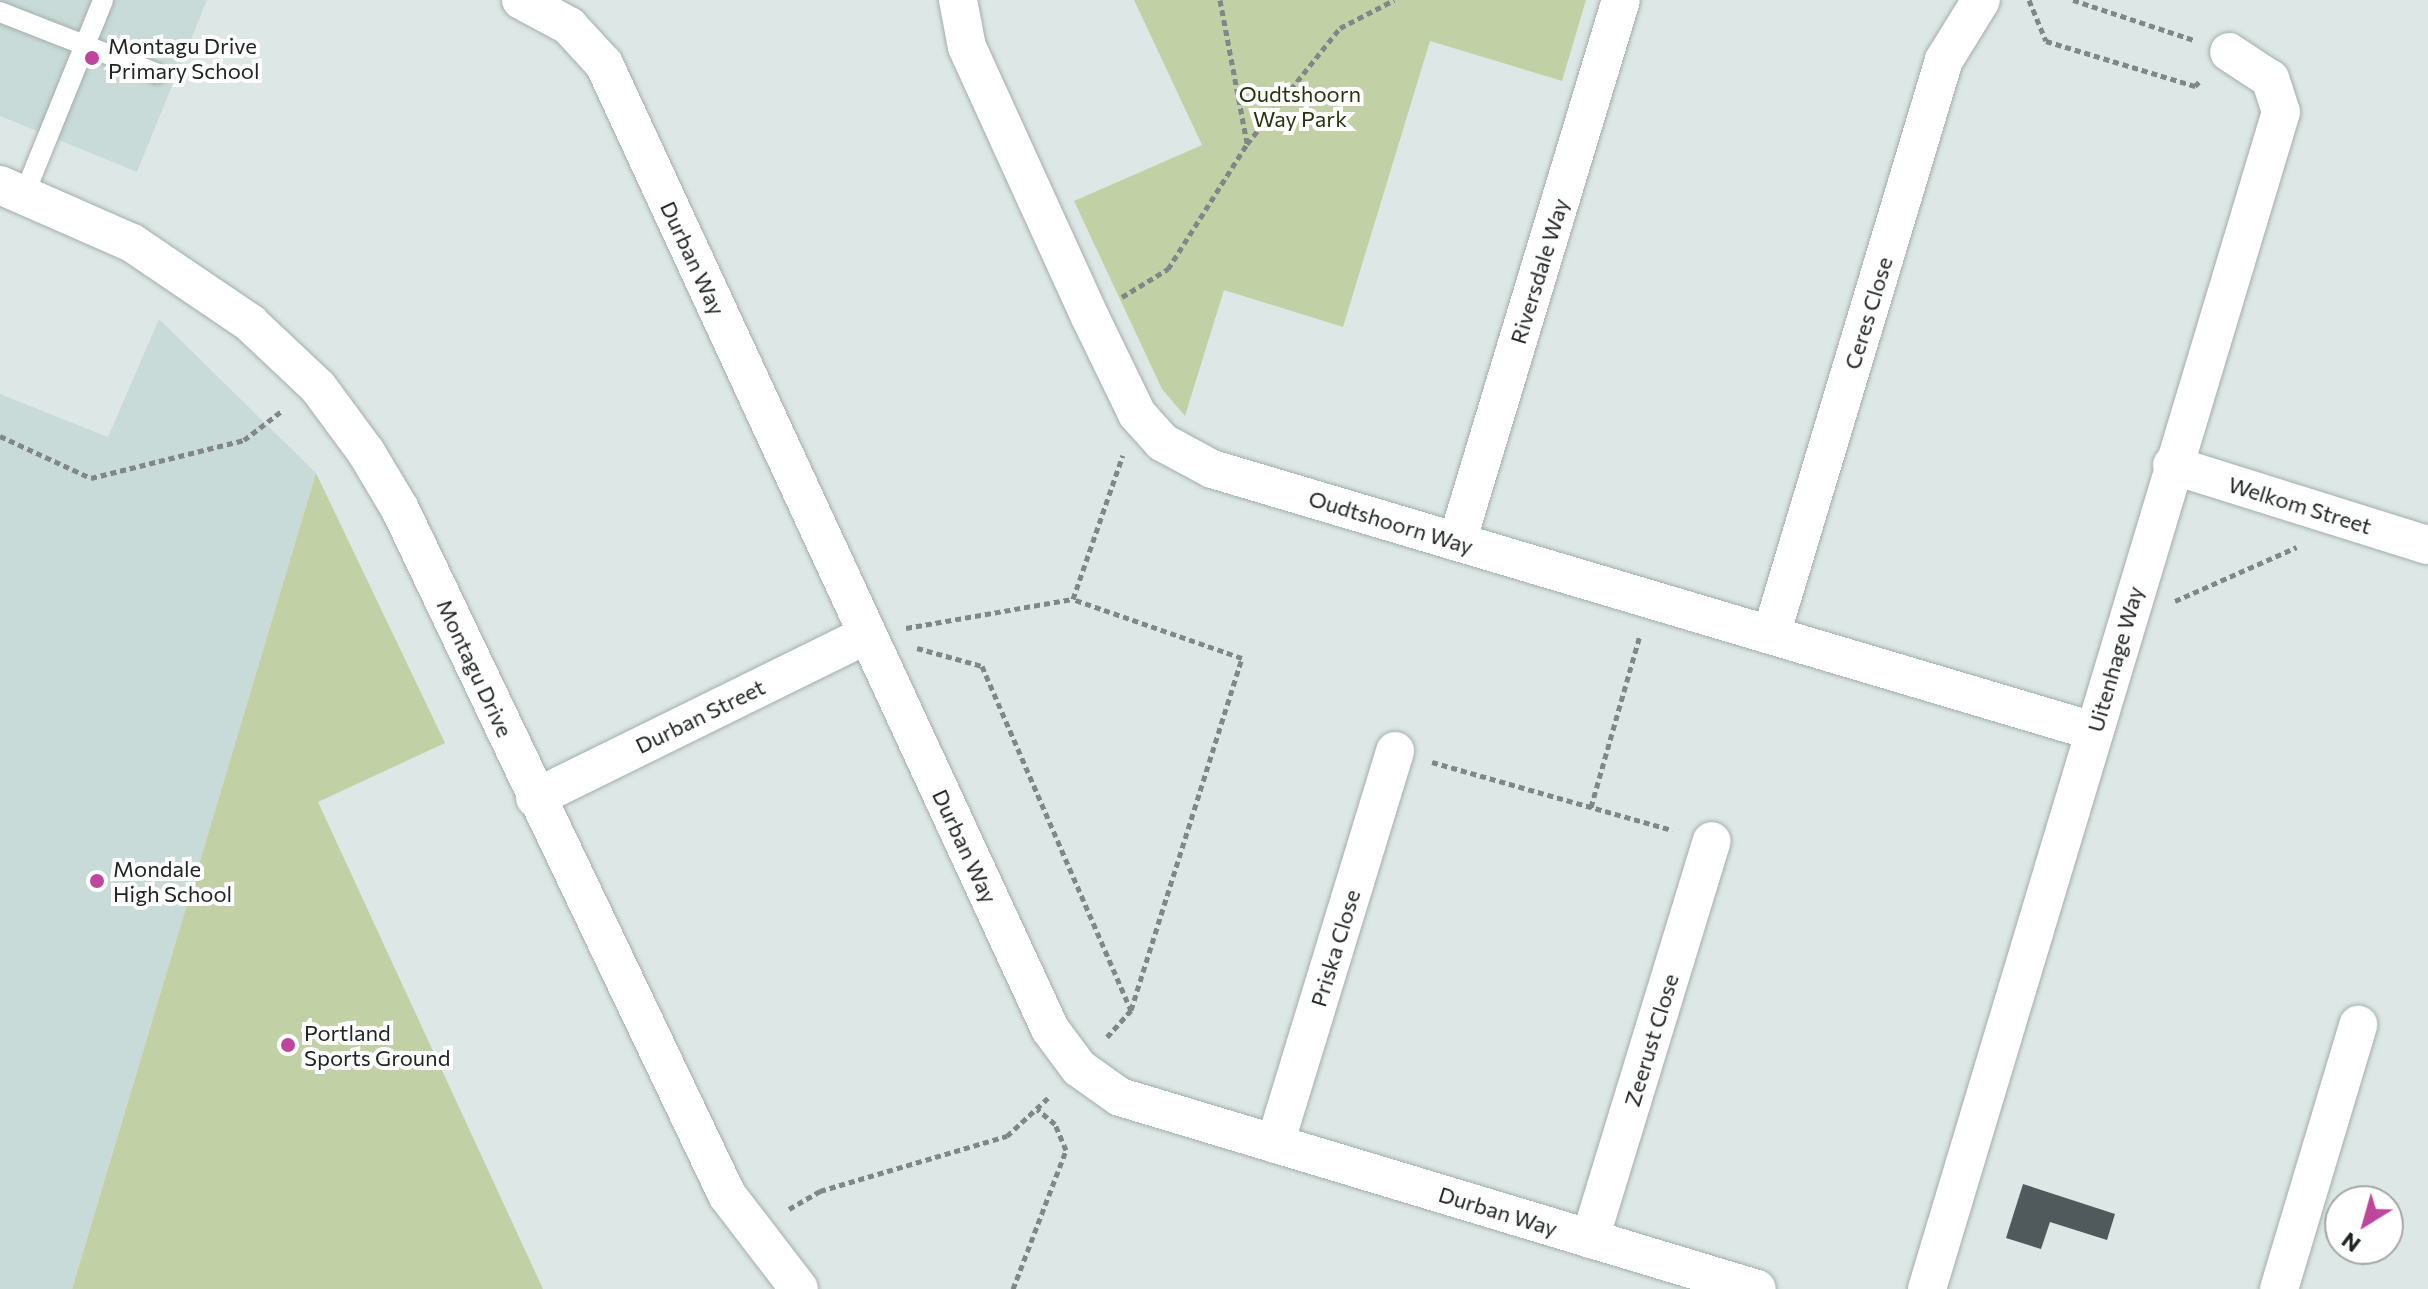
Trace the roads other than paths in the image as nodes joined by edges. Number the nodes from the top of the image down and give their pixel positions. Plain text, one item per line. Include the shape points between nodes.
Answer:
1 (103, 0) edge
2 (521, 0) edge
3 (958, 0) edge
4 (1621, 0) edge
5 (1981, 0) edge
6 (0, 12) edge
7 (577, 13) edge
8 (85, 44) junction
9 (2229, 52) road end
10 (156, 73) dead end
11 (12, 190) edge
12 (2172, 465) junction
13 (1457, 542) junction
14 (2428, 545) edge
15 (866, 635) junction
16 (1771, 635) junction
17 (2093, 731) junction
18 (1395, 751) road end
19 (535, 798) junction
20 (1712, 841) road end
21 (2358, 1025) dead end
22 (1275, 1144) junction
23 (1590, 1239) junction
24 (799, 1289) edge
25 (1757, 1289) edge
26 (1927, 1289) edge
27 (2279, 1289) edge

1 - 8 lane
2 - 7 street, Durban Way
3 - 13 street, Oudtshoorn Way via 967,47 1090,317 1137,414 1162,442 1212,469
4 - 13 street, Riversdale Way
5 - 16 street, Ceres Close via 1944,60
6 - 8 lane
7 - 15 street, Durban Way
8 - 10 lane
8 - 11 lane
9 - 12 street, Uitenhage Way via 2270,79 2281,112
11 - 19 street, Montagu Drive via 132,243 191,280 318,387 400,509
12 - 14 street, Welkom Street
12 - 17 street, Uitenhage Way
13 - 16 street, Oudtshoorn Way
15 - 19 street, Durban Street
15 - 22 street, Durban Way via 1050,1029 1079,1068 1120,1097
16 - 17 street, Oudtshoorn Way
17 - 26 street, Uitenhage Way
18 - 22 street, Priska Close
19 - 24 street, Montagu Drive via 750,1231
20 - 23 street, Zeerust Close
21 - 27 street
22 - 23 street, Durban Way
23 - 25 street, Durban Way

